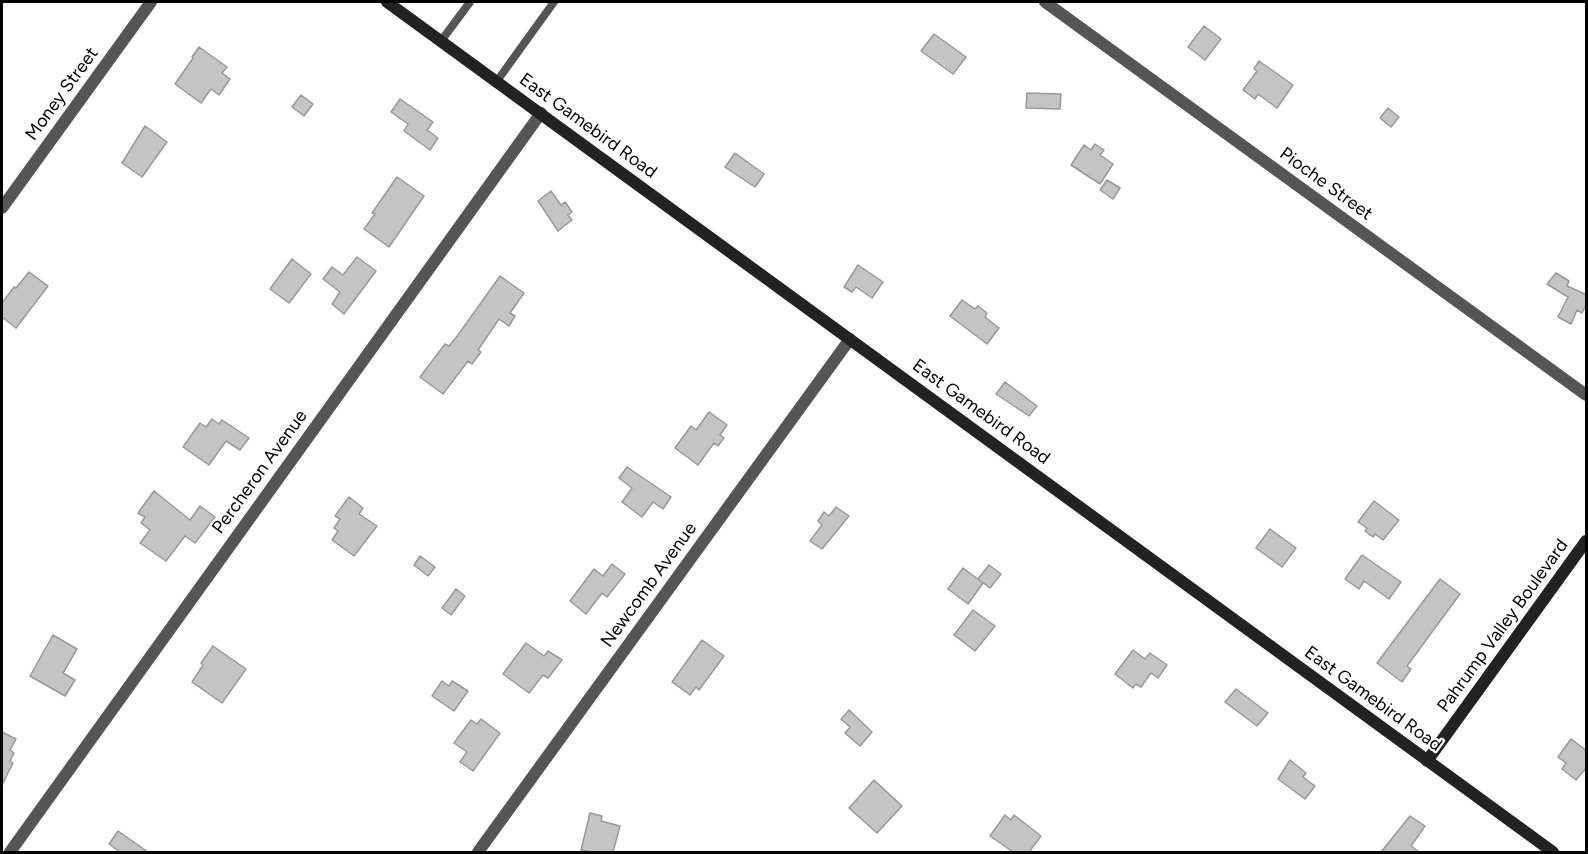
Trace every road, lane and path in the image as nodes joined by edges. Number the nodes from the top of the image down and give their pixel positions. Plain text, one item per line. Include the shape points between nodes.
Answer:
1 (151, 2) edge
2 (387, 2) edge
3 (470, 2) edge
4 (554, 2) edge
5 (1045, 2) edge
6 (441, 41) junction
7 (497, 81) junction
8 (541, 113) junction
9 (2, 206) edge
10 (850, 339) junction
11 (1587, 395) edge
12 (1587, 541) edge
13 (1427, 761) junction
14 (10, 852) edge
15 (478, 852) edge
16 (1553, 852) edge

1 - 9 street, Money Street
2 - 6 main road, East Gamebird Road
3 - 6 lane
4 - 7 lane
5 - 11 street, Pioche Street
6 - 7 main road, East Gamebird Road
7 - 8 main road, East Gamebird Road
8 - 10 main road, East Gamebird Road
8 - 14 street, Percheron Avenue
10 - 13 main road, East Gamebird Road
10 - 15 street, Newcomb Avenue
12 - 13 main road, Pahrump Valley Boulevard
13 - 16 main road, East Gamebird Road

